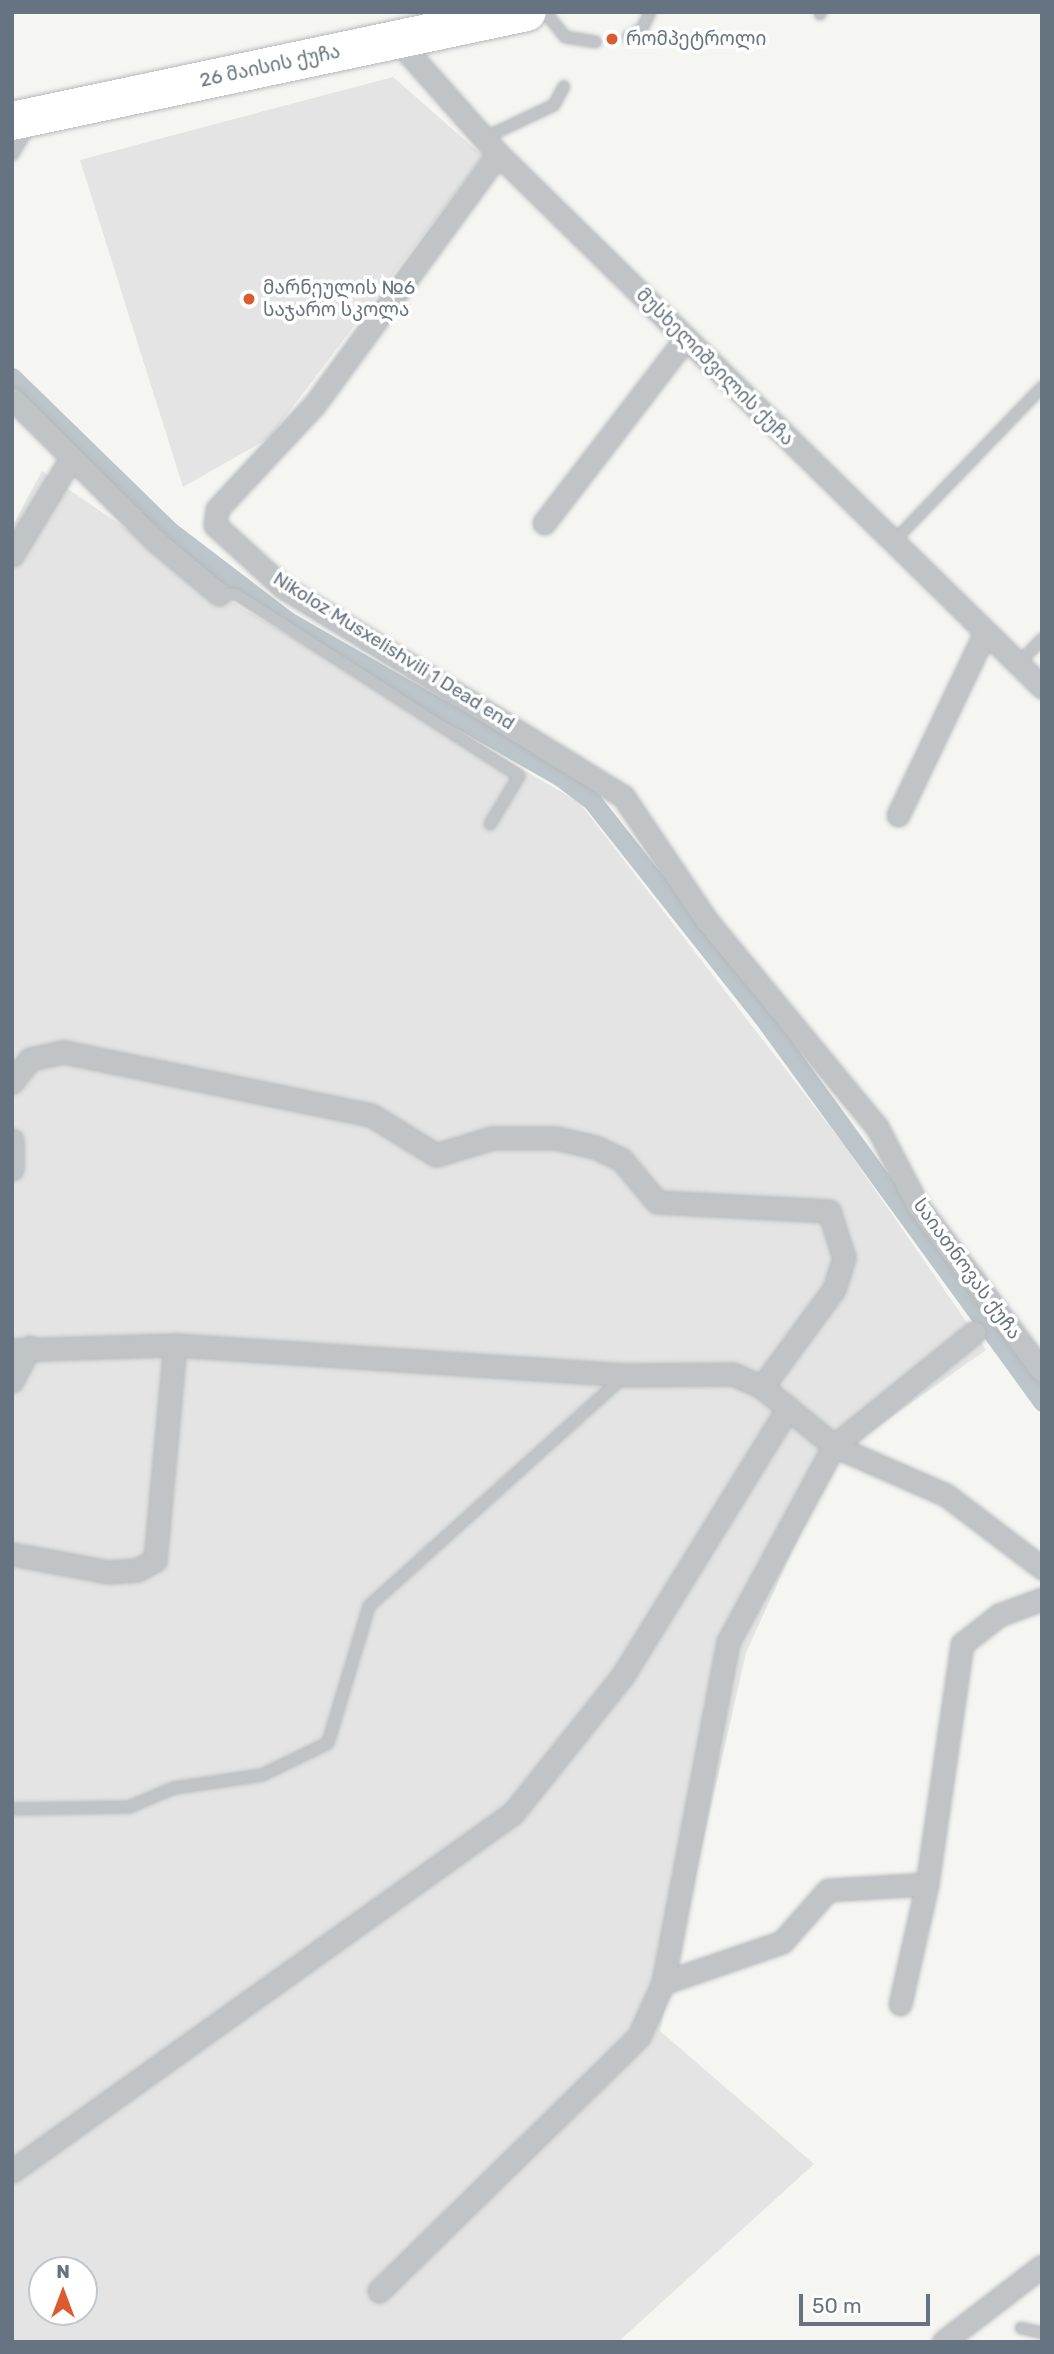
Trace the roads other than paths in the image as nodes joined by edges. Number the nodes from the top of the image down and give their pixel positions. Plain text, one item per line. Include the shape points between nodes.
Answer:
1 (650, 12) edge
2 (525, 13) edge
3 (628, 37) dead end
4 (396, 39) junction
5 (596, 42) dead end
6 (564, 86) dead end
7 (23, 119) edge
8 (491, 146) junction
9 (12, 155) edge
10 (686, 338) junction
11 (1042, 387) edge
12 (12, 398) edge
13 (70, 460) junction
14 (544, 523) dead end
15 (893, 542) junction
16 (12, 555) edge
17 (219, 594) joint
18 (985, 633) junction
19 (1042, 639) edge
20 (1018, 664) junction
21 (1042, 687) edge
22 (898, 815) dead end
23 (490, 824) dead end
24 (12, 1082) edge
25 (877, 1128) joint
26 (12, 1140) edge
27 (12, 1169) edge
28 (975, 1332) dead end
29 (175, 1345) junction
30 (21, 1348) edge
31 (1042, 1371) edge
32 (625, 1375) junction
33 (12, 1381) edge
34 (762, 1387) junction
35 (788, 1408) junction
36 (834, 1446) junction
37 (12, 1554) edge
38 (1042, 1568) edge
39 (1042, 1599) edge
40 (12, 1809) edge
41 (927, 1884) junction
42 (663, 1983) junction
43 (900, 2004) dead end
44 (12, 2171) edge
45 (1042, 2266) edge
46 (379, 2291) dead end
47 (1021, 2328) dead end
48 (1042, 2333) edge
49 (943, 2342) edge

1 - 3 lane via 642,29
2 - 4 highway, 26 მაისის ქუჩა
2 - 5 lane via 565,37
4 - 7 highway, 26 მაისის ქუჩა
4 - 8 street, მუსხელიშვილის ქუჩა
6 - 8 lane via 554,105
7 - 9 lane
8 - 10 street, მუსხელიშვილის ქუჩა
8 - 25 street, Nikoloz Musxelishvili 1 Dead end via 315,404 217,509 215,525 283,587 611,785 707,921
10 - 14 street
10 - 15 street, მუსხელიშვილის ქუჩა
11 - 15 lane
12 - 13 street
13 - 16 street
13 - 17 street
15 - 18 street, მუსხელიშვილის ქუჩა
17 - 23 lane via 236,594 519,776
18 - 20 street, მუსხელიშვილის ქუჩა
18 - 22 street
19 - 20 lane
20 - 21 street, მუსხელიშვილის ქუჩა
24 - 34 street via 30,1059 64,1052 371,1115 436,1155 492,1138 556,1138 595,1147 621,1159 657,1202 829,1211 844,1258 834,1289
25 - 31 street, საიათნოვას ქუჩა via 918,1206
26 - 27 street
28 - 36 street
29 - 30 street
29 - 32 street
29 - 37 street via 155,1560 137,1570 108,1572
30 - 33 street
32 - 34 street via 706,1372
32 - 40 lane via 369,1606 328,1743 262,1775 174,1788 129,1807
34 - 35 street
35 - 36 street
35 - 44 street via 730,1491 623,1675 513,1813
36 - 38 street via 946,1495
36 - 42 street via 728,1642
39 - 41 street via 999,1615 962,1644
41 - 42 street via 828,1890 782,1942
41 - 43 street
42 - 46 street via 639,2036
45 - 49 street
47 - 48 lane

